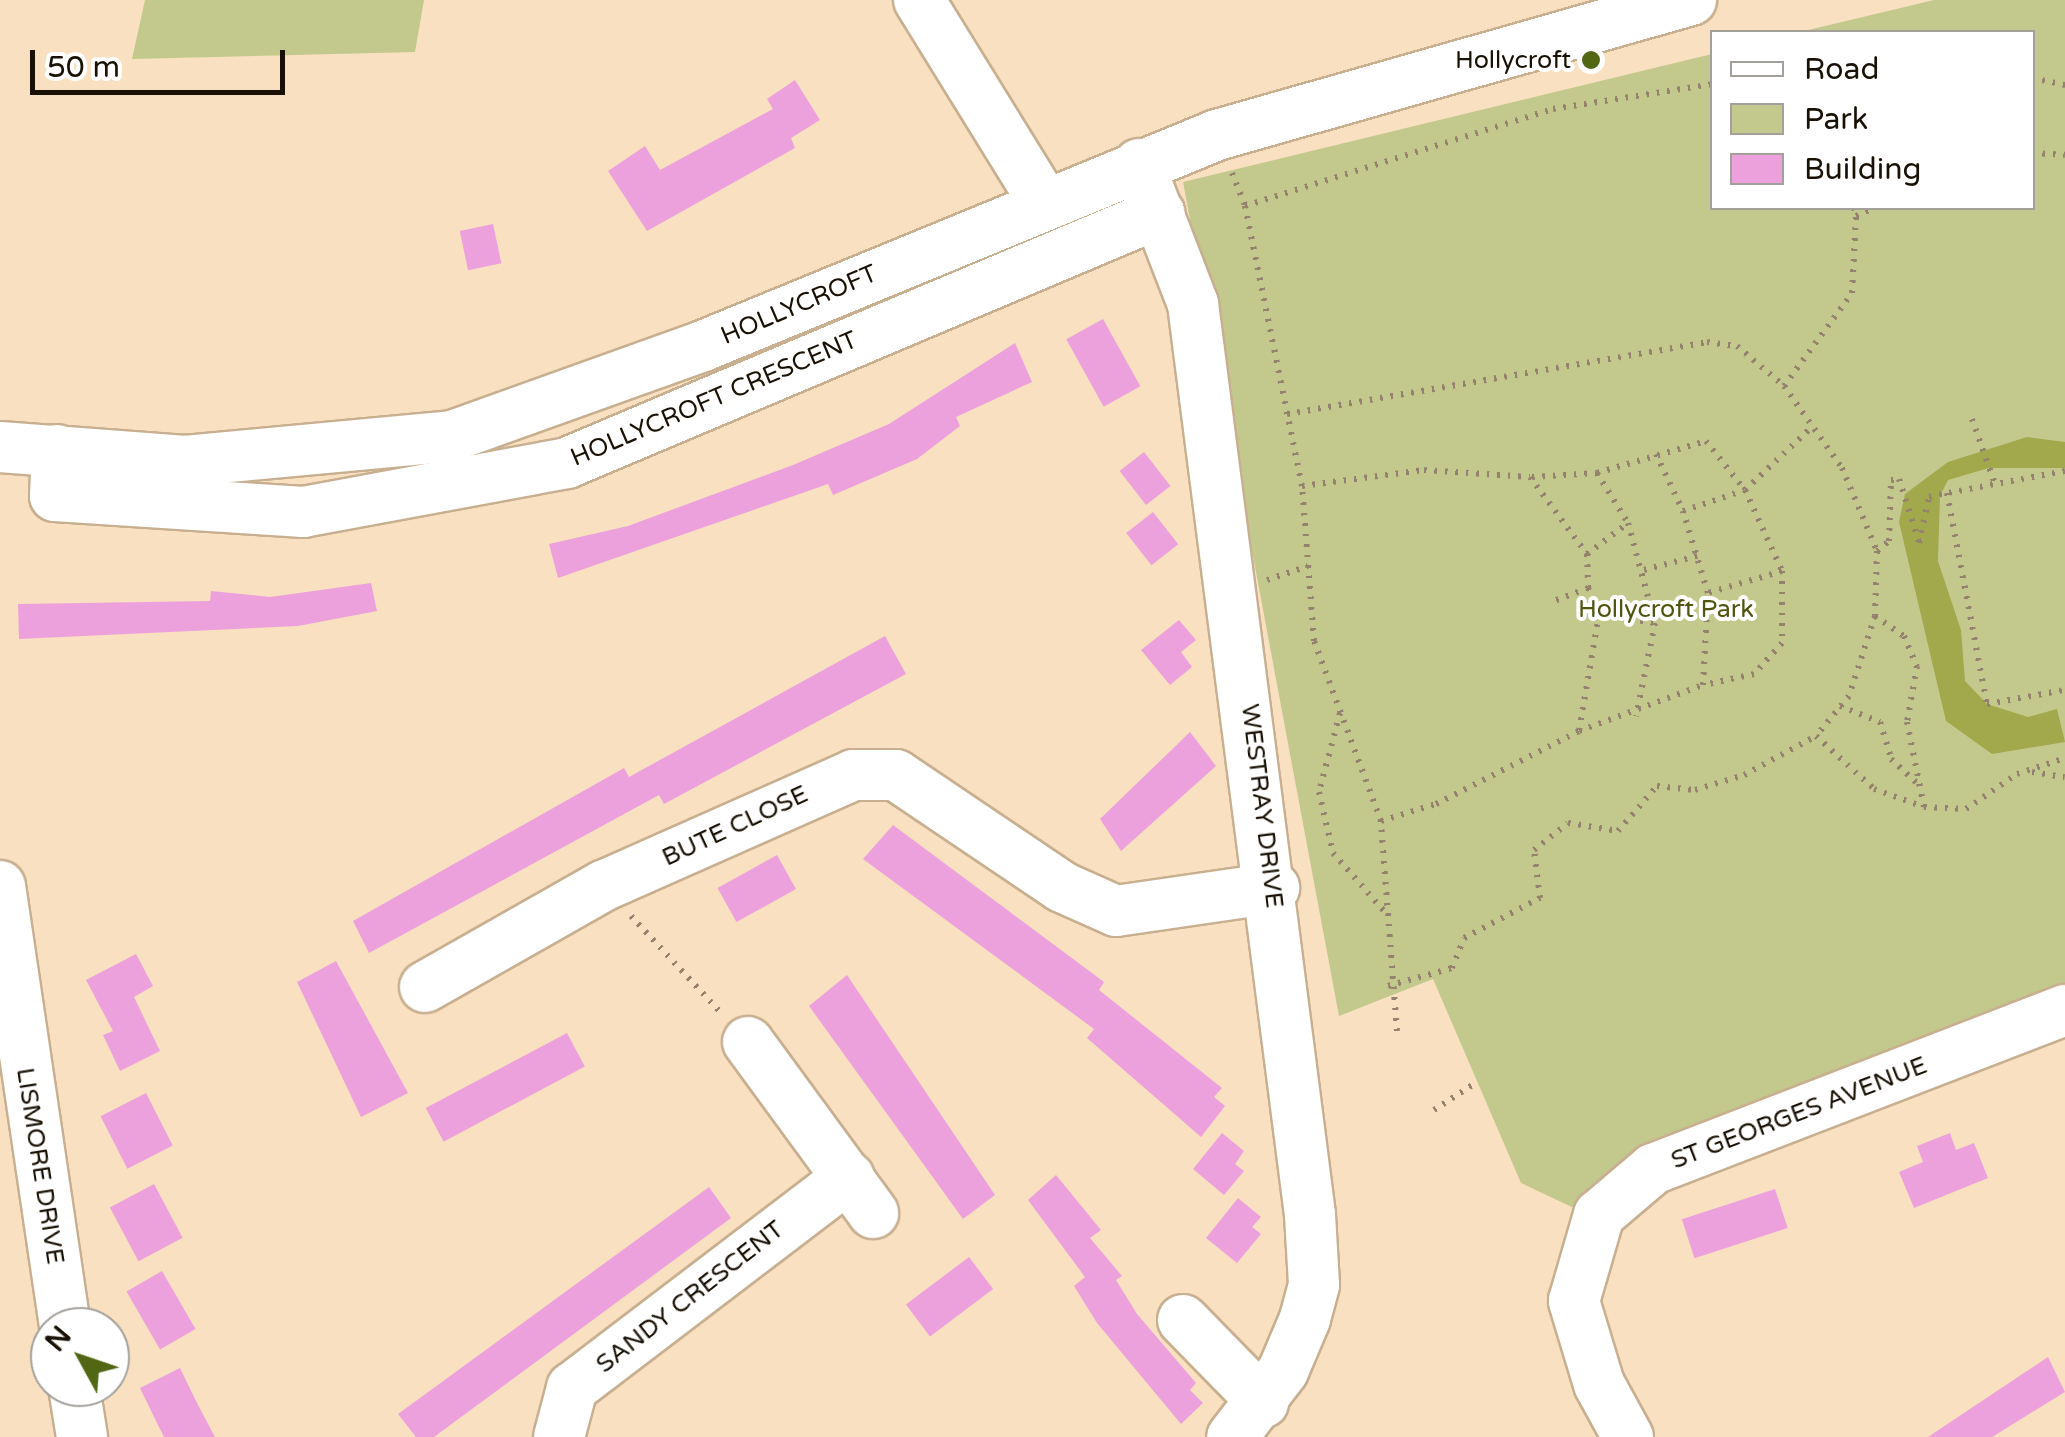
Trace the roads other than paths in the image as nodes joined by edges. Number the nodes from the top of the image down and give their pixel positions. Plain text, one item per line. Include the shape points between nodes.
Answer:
1 (919, 0) edge
2 (1691, 0) edge
3 (1591, 12) edge
4 (1139, 164) junction
5 (1042, 200) junction
6 (1159, 213) junction
7 (0, 447) edge
8 (57, 450) junction
9 (0, 886) edge
10 (1274, 888) junction
11 (425, 987) dead end
12 (2065, 1010) edge
13 (748, 1042) road end
14 (62, 1307) edge
15 (1183, 1320) dead end
16 (77, 1407) edge
17 (1248, 1420) edge
18 (82, 1437) edge
19 (559, 1437) edge
20 (1628, 1437) edge

1 - 5 street
2 - 3 street, HOLLYCROFT
3 - 4 street, HOLLYCROFT
4 - 5 street, HOLLYCROFT
4 - 6 street, WESTRAY DRIVE
5 - 8 street, HOLLYCROFT via 703,346 452,436 185,461
6 - 8 street, HOLLYCROFT CRESCENT via 568,463 303,512 55,496
6 - 10 street, WESTRAY DRIVE via 1192,304
7 - 8 street, HOLLYCROFT
9 - 14 street, LISMORE DRIVE
10 - 11 street, BUTE CLOSE via 1116,911 1062,887 896,775 853,775 786,798 602,886
10 - 17 street, WESTRAY DRIVE via 1314,1286
12 - 20 street, ST GEORGES AVENUE via 1653,1169 1600,1215 1574,1301 1599,1384
13 - 19 street, SANDY CRESCENT via 861,1195 572,1388
15 - 17 street
16 - 18 street

